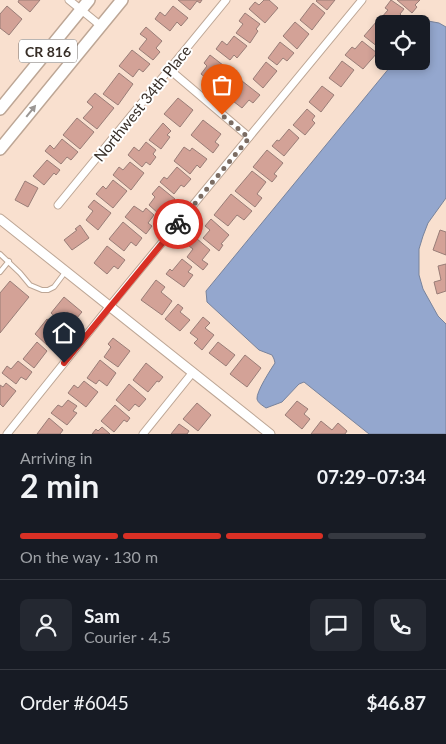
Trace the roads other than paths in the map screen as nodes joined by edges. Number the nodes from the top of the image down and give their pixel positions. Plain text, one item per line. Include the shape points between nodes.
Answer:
1 (69, 0) edge
2 (89, 0) edge
3 (122, 0) edge
4 (226, 0) edge
5 (362, 0) edge
6 (81, 10) junction
7 (101, 26) junction
8 (170, 70) junction
9 (0, 110) edge
10 (249, 138) junction
11 (0, 149) edge
12 (58, 205) dead end
13 (0, 219) edge
14 (0, 254) edge
15 (9, 261) junction
16 (66, 271) junction
17 (0, 272) edge
18 (110, 307) junction
19 (193, 372) junction
20 (7, 434) edge
21 (143, 434) edge
22 (270, 434) edge

1 - 6 street
2 - 6 main road, CR 816
3 - 7 main road, CR 816
4 - 8 street, Northwest 34th Place
5 - 10 street
6 - 7 street
6 - 9 main road, CR 816
11 -> 7 main road, CR 816
8 - 10 street
8 - 12 street, Northwest 34th Place
10 - 18 street
13 - 16 street
14 - 15 lane
15 - 16 lane via 30,285 42,290 54,287
15 - 17 lane
16 - 18 street
18 - 19 street
18 - 20 street
19 - 21 street
19 - 22 street

